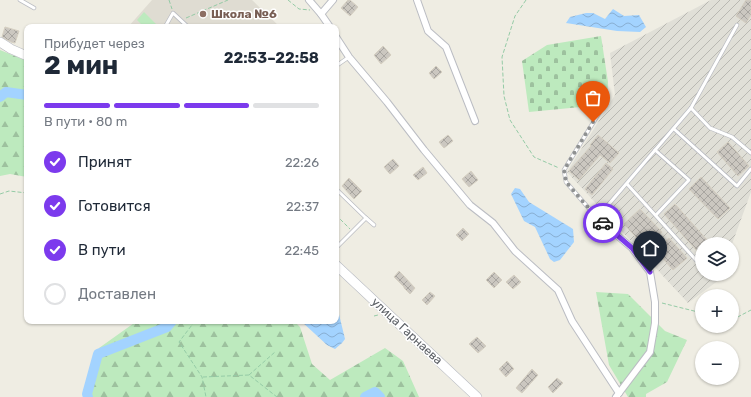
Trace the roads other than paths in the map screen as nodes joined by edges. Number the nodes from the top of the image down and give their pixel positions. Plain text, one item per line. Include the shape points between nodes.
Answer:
1 (20, 0) edge
2 (309, 0) edge
3 (333, 0) edge
4 (417, 0) edge
5 (34, 8) dead end
6 (321, 14) junction
7 (167, 24) edge
8 (185, 24) edge
9 (328, 24) edge
10 (737, 25) dead end
11 (0, 42) edge
12 (339, 42) edge
13 (24, 55) edge
14 (349, 57) junction
15 (339, 64) edge
16 (691, 108) junction
17 (601, 110) dead end
18 (475, 121) dead end
19 (674, 129) junction
20 (654, 150) junction
21 (751, 153) edge
22 (751, 170) edge
23 (627, 184) junction
24 (339, 192) edge
25 (656, 215) junction
26 (366, 218) junction
27 (598, 219) junction
28 (374, 225) dead end
29 (339, 245) edge
30 (695, 259) edge
31 (339, 268) edge
32 (617, 395) edge
33 (478, 397) edge

1 - 5 lane
2 - 6 street
3 - 6 street
4 - 18 street via 428,32 446,47
6 - 9 street
7 - 8 lane via 173,12
10 - 16 lane
11 - 13 street
12 - 14 street
14 - 15 lane
14 - 32 street via 470,205 493,223 515,251 558,290 572,321
16 - 19 lane
16 - 21 lane via 710,128 732,136
17 - 27 lane via 564,170 566,182
19 - 20 lane
19 - 22 lane via 737,186
20 - 23 lane
20 - 25 lane via 689,180
23 - 25 lane
23 - 27 lane
24 - 26 lane
25 - 30 lane
26 - 28 lane
26 - 29 lane
27 - 32 street via 632,248 650,272 655,302 650,352
31 - 33 street, улица Гарнаева

